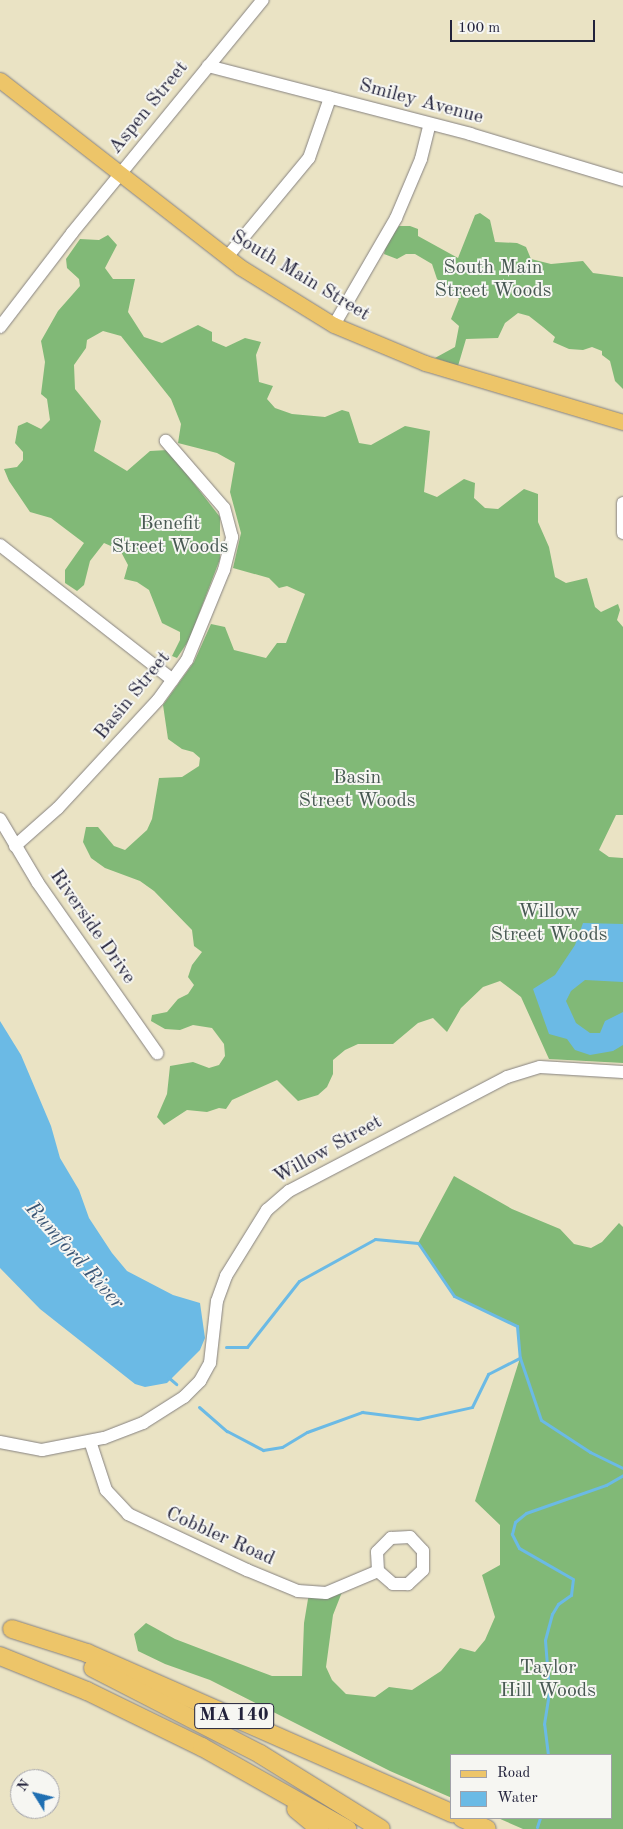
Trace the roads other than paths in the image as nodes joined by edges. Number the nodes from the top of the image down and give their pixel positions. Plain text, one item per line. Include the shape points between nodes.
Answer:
1 (263, 0) edge
2 (208, 66) junction
3 (0, 80) edge
4 (330, 98) junction
5 (430, 124) junction
6 (119, 174) junction
7 (623, 180) edge
8 (227, 257) junction
9 (334, 324) junction
10 (0, 327) edge
11 (623, 422) edge
12 (166, 441) dead end
13 (623, 503) edge
14 (623, 533) edge
15 (0, 545) edge
16 (173, 680) junction
17 (0, 820) edge
18 (15, 846) junction
19 (157, 1053) dead end
20 (623, 1072) edge
21 (90, 1441) junction
22 (0, 1442) edge
23 (378, 1571) dead end
24 (6, 1627) edge
25 (0, 1656) edge
26 (236, 1766) junction
27 (450, 1812) edge
28 (464, 1819) edge
29 (320, 1829) edge
30 (347, 1829) edge
31 (381, 1829) edge
32 (487, 1829) edge

1 - 2 street, Aspen Street
2 - 4 street, Smiley Avenue
2 - 6 street, Aspen Street
3 - 6 main road, South Main Street
4 - 5 street, Smiley Avenue
4 - 8 street via 309,158
5 - 7 street, Smiley Avenue
5 - 9 street via 420,159 396,218
6 - 8 main road, South Main Street
6 - 10 street, Aspen Street
8 - 9 main road, South Main Street
9 - 11 main road, South Main Street via 425,362
12 - 16 street, Basin Street via 224,508 232,537 224,570 197,638
13 - 14 street
15 - 16 street
16 - 18 street, Basin Street via 112,752 58,808
17 - 18 street, Riverside Drive
18 - 19 street, Riverside Drive
20 - 21 street, Willow Street via 540,1067 507,1077 289,1191 268,1210 226,1276 217,1301 214,1352 200,1381 159,1415 127,1430
21 - 22 street, Willow Street via 42,1450
21 - 23 street, Cobbler Road via 106,1490 128,1514 142,1523 298,1590 326,1593
24 - 27 highway, MA 140 via 87,1653
24 - 31 highway via 184,1713 319,1789
25 - 26 highway, MA 140 via 87,1691
26 - 29 highway
26 - 30 highway, MA 140
28 - 32 highway

